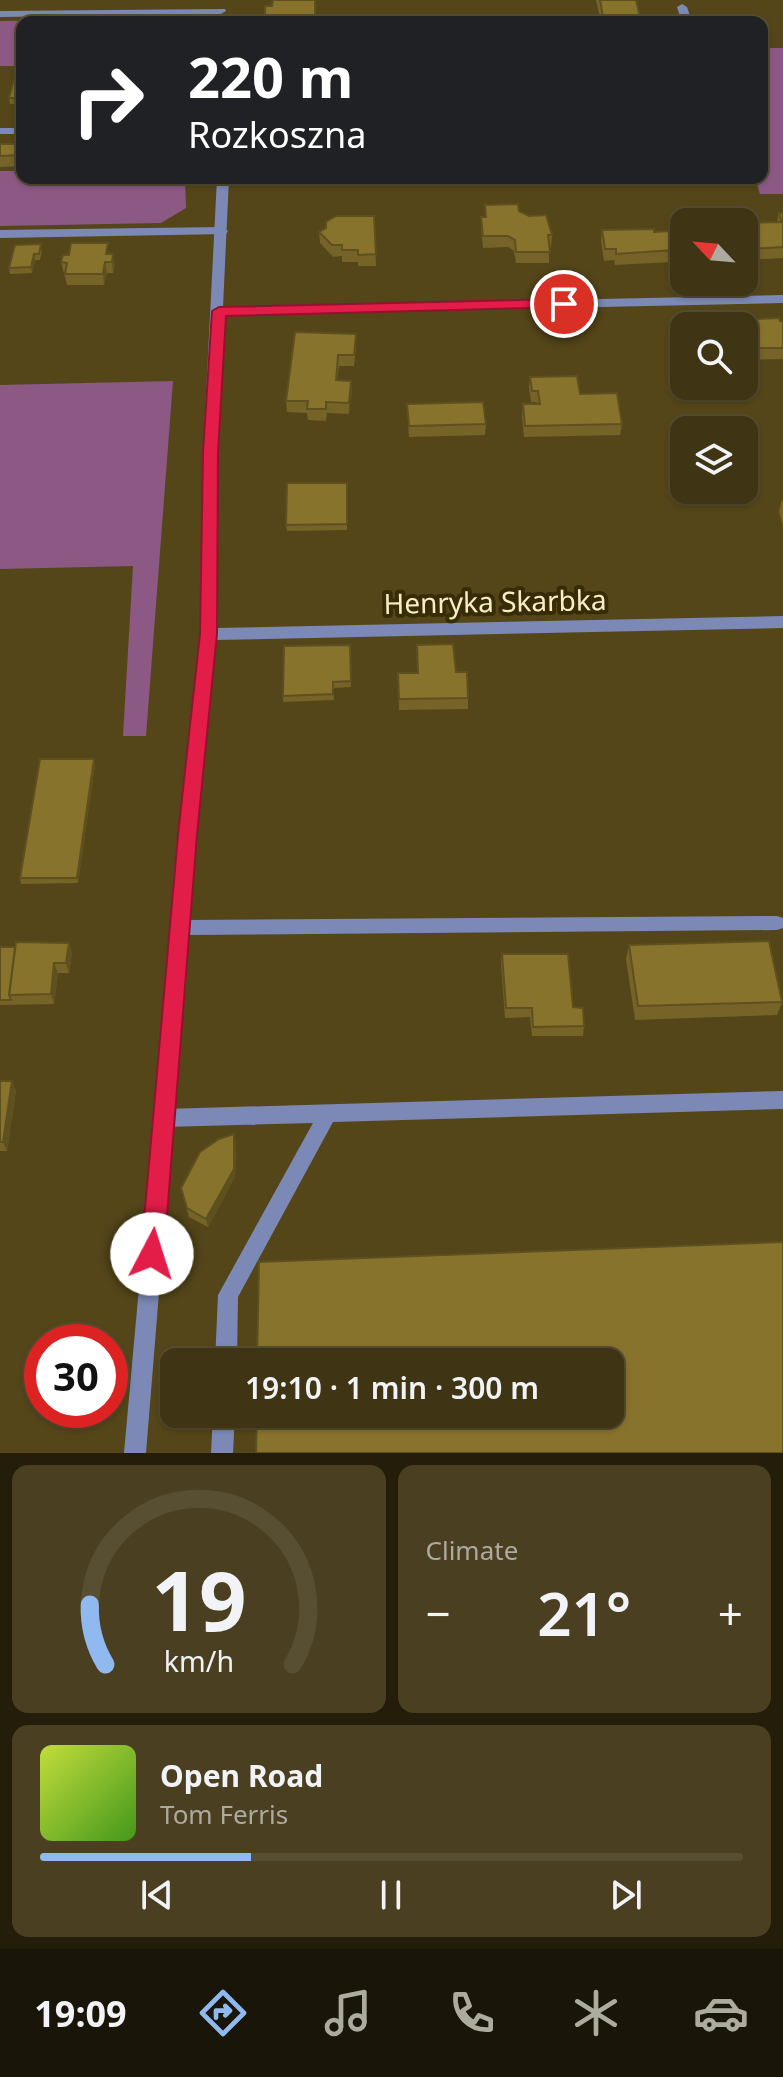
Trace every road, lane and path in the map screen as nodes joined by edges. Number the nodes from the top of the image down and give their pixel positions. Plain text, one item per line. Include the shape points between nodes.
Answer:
1 (682, 7) dead end
2 (221, 11) edge
3 (0, 14) edge
4 (685, 16) edge
5 (223, 184) edge
6 (222, 231) junction
7 (0, 234) edge
8 (783, 299) edge
9 (219, 311) junction
10 (783, 622) edge
11 (208, 634) junction
12 (777, 923) dead end
13 (182, 928) junction
14 (783, 1100) edge
15 (328, 1113) junction
16 (165, 1118) junction
17 (226, 1348) edge
18 (223, 1428) edge
19 (135, 1453) edge
20 (222, 1453) edge

1 - 4 street
2 - 3 street
5 - 6 street
6 - 7 street
6 - 9 street
8 - 9 street
9 - 11 street via 210,453
10 - 11 street, Henryka Skarbka
11 - 13 street
12 - 13 street
13 - 16 street
14 - 15 street
15 - 16 street
15 - 17 street via 228,1295
16 - 19 street
18 - 20 street

